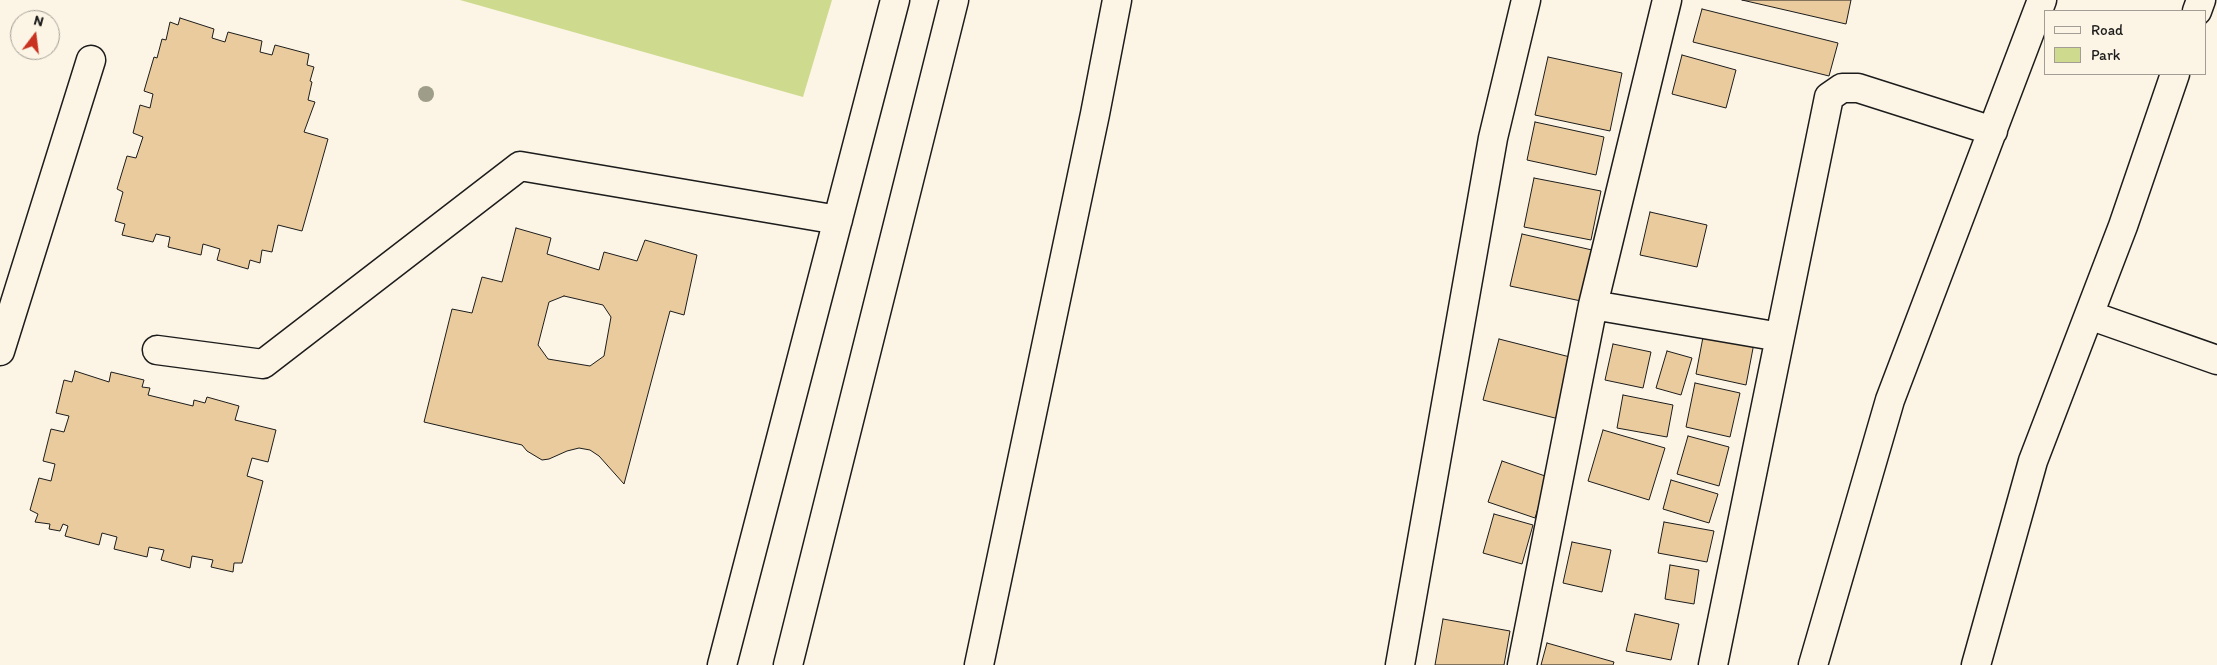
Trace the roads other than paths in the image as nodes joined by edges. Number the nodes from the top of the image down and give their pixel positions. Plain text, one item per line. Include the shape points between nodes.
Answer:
1 (895, 0) edge
2 (954, 0) edge
3 (1117, 0) edge
4 (1526, 0) edge
5 (1667, 0) edge
6 (2042, 0) edge
7 (91, 60) dead end
8 (2175, 75) edge
9 (1993, 131) junction
10 (838, 220) junction
11 (1593, 305) junction
12 (2089, 315) junction
13 (1780, 337) junction
14 (157, 350) dead end
15 (0, 351) edge
16 (2217, 360) edge
17 (722, 665) edge
18 (788, 665) edge
19 (979, 665) edge
20 (1400, 665) edge
21 (1522, 665) edge
22 (1713, 665) edge
23 (1813, 665) edge
24 (1976, 665) edge

1 - 10 street
2 - 18 street
3 - 19 street
4 - 20 street via 1493,138
5 - 11 street
6 - 9 street
7 - 15 street
8 - 12 street
9 - 13 street via 1858,88 1842,88 1830,97
9 - 23 street via 1890,400
10 - 14 street via 520,166 263,364
10 - 17 street
11 - 13 street
11 - 21 street
12 - 16 street
12 - 24 street via 2033,462
13 - 22 street

